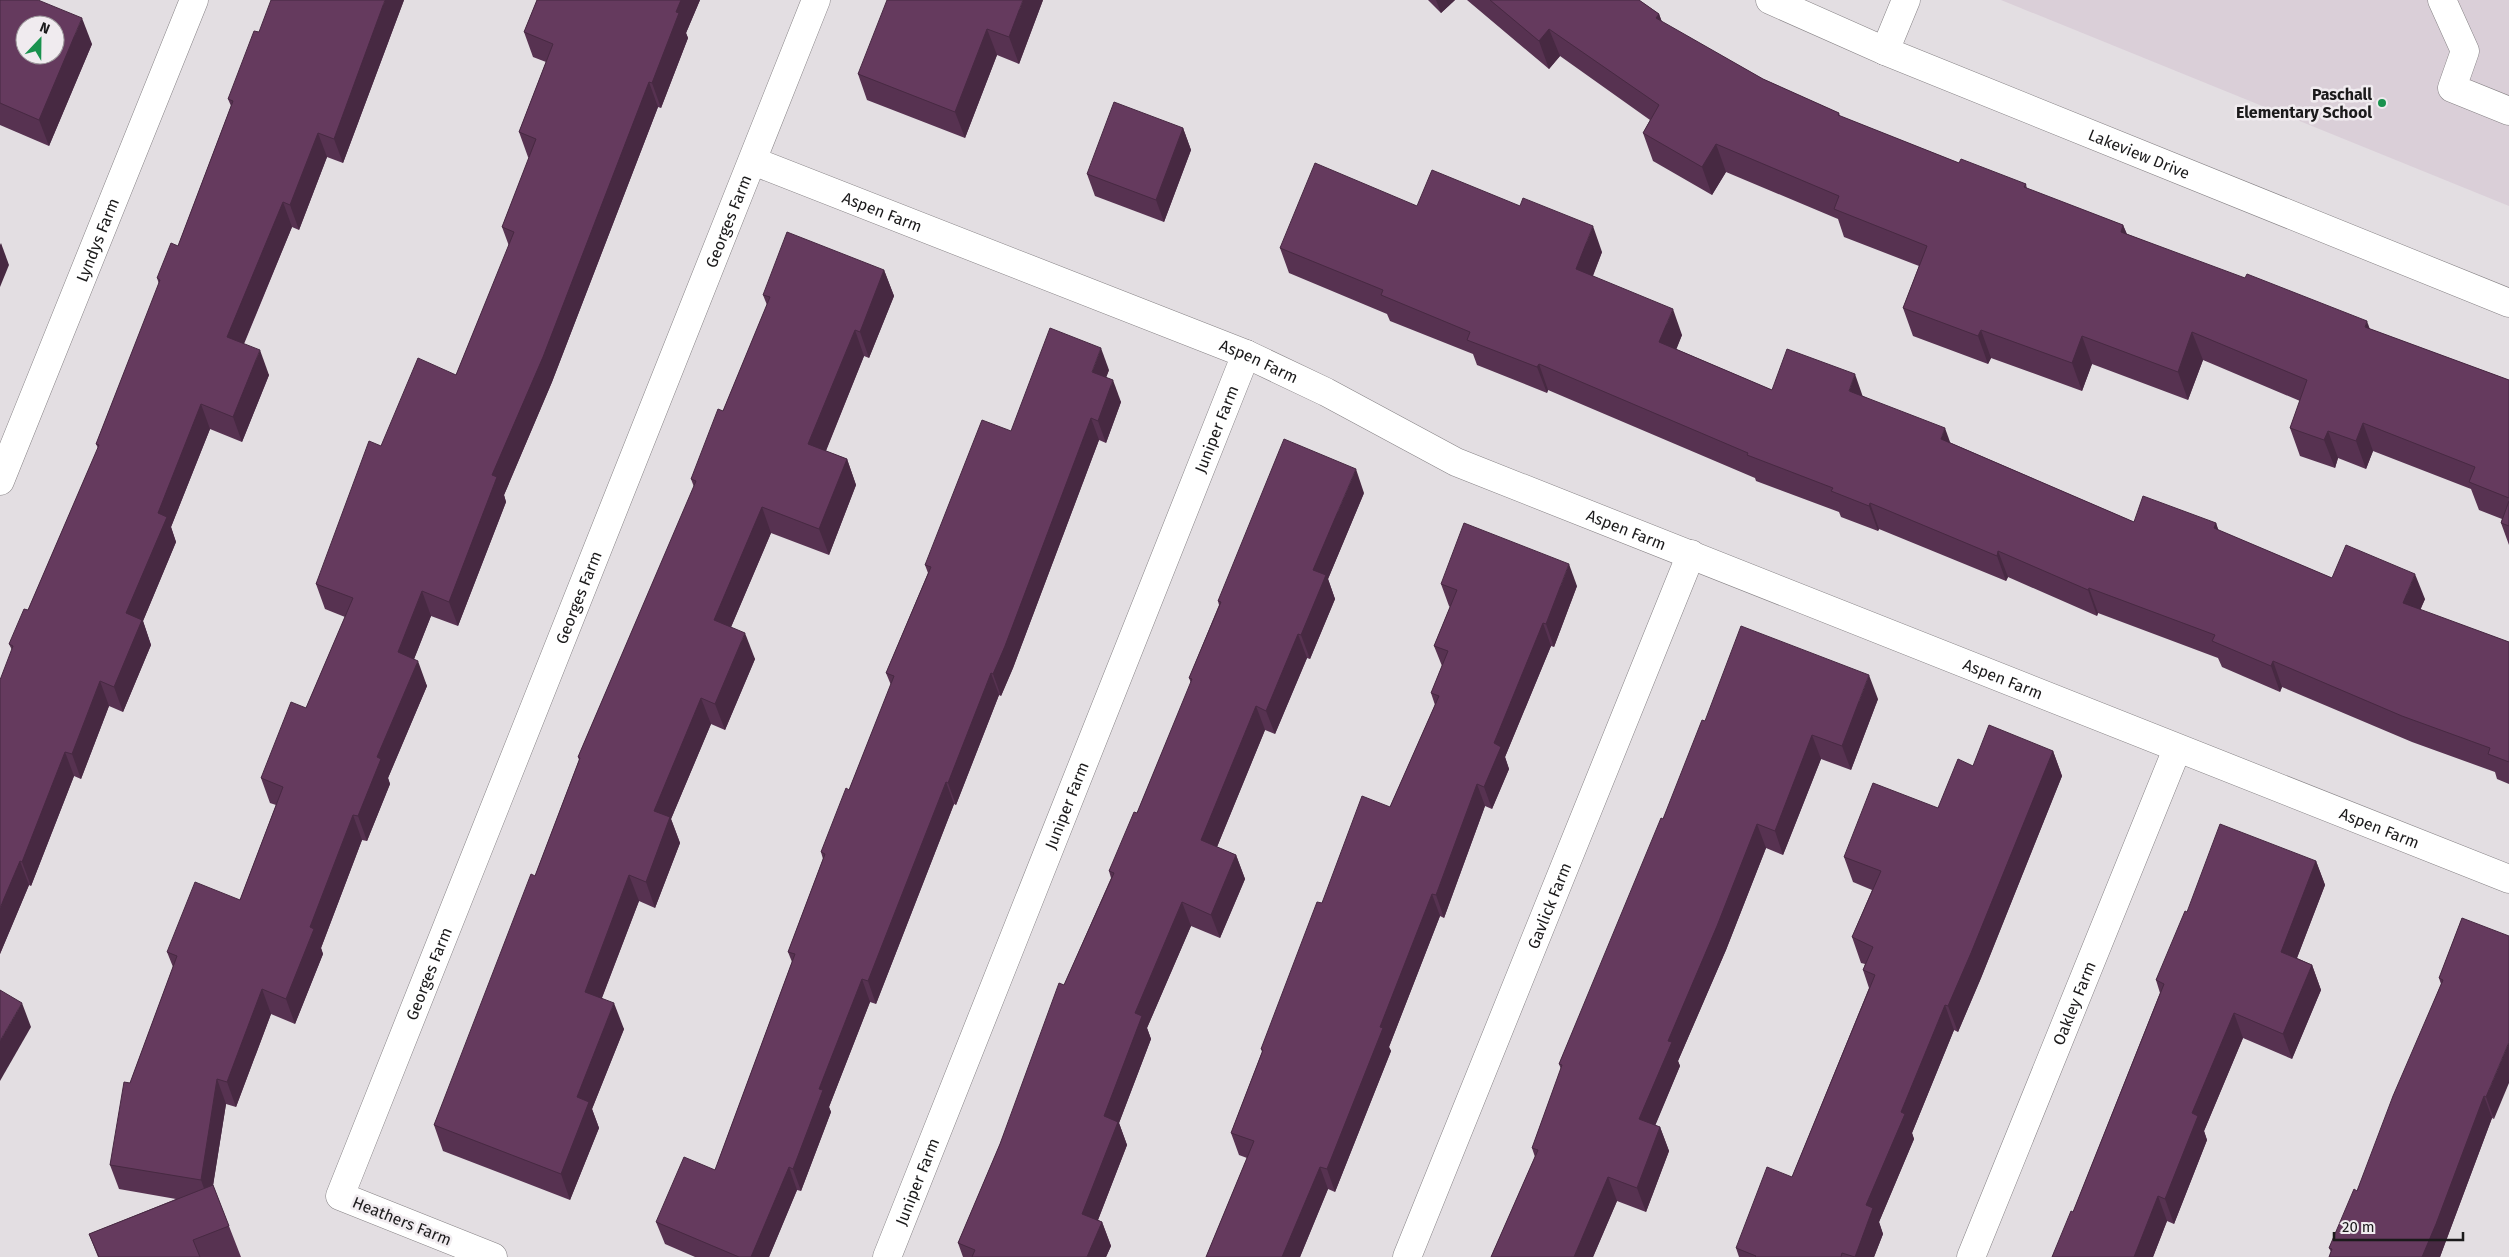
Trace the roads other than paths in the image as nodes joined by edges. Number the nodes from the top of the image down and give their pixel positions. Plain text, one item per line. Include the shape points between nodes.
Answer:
1 (194, 0) edge
2 (816, 0) edge
3 (1770, 0) edge
4 (1906, 0) edge
5 (2442, 0) edge
6 (1885, 51) junction
7 (2509, 111) edge
8 (753, 161) junction
9 (2509, 303) edge
10 (1246, 354) junction
11 (0, 480) edge
12 (1691, 554) junction
13 (2177, 749) junction
14 (2509, 879) edge
15 (340, 1196) joint
16 (493, 1257) edge
17 (887, 1257) edge
18 (1407, 1257) edge
19 (1971, 1257) edge

1 - 11 street, Lyndys Farm
2 - 8 street, Georges Farm
3 - 6 street, Lakeview Drive
4 - 6 street
5 - 7 street via 2465,51 2452,88
6 - 9 street, Lakeview Drive
8 - 10 street, Aspen Farm
8 - 15 street, Georges Farm
10 - 12 street, Aspen Farm via 1326,392 1456,462
10 - 17 street, Juniper Farm
12 - 13 street, Aspen Farm
12 - 18 street, Gavlick Farm
13 - 14 street, Aspen Farm
13 - 19 street, Oakley Farm
15 - 16 street, Heathers Farm

